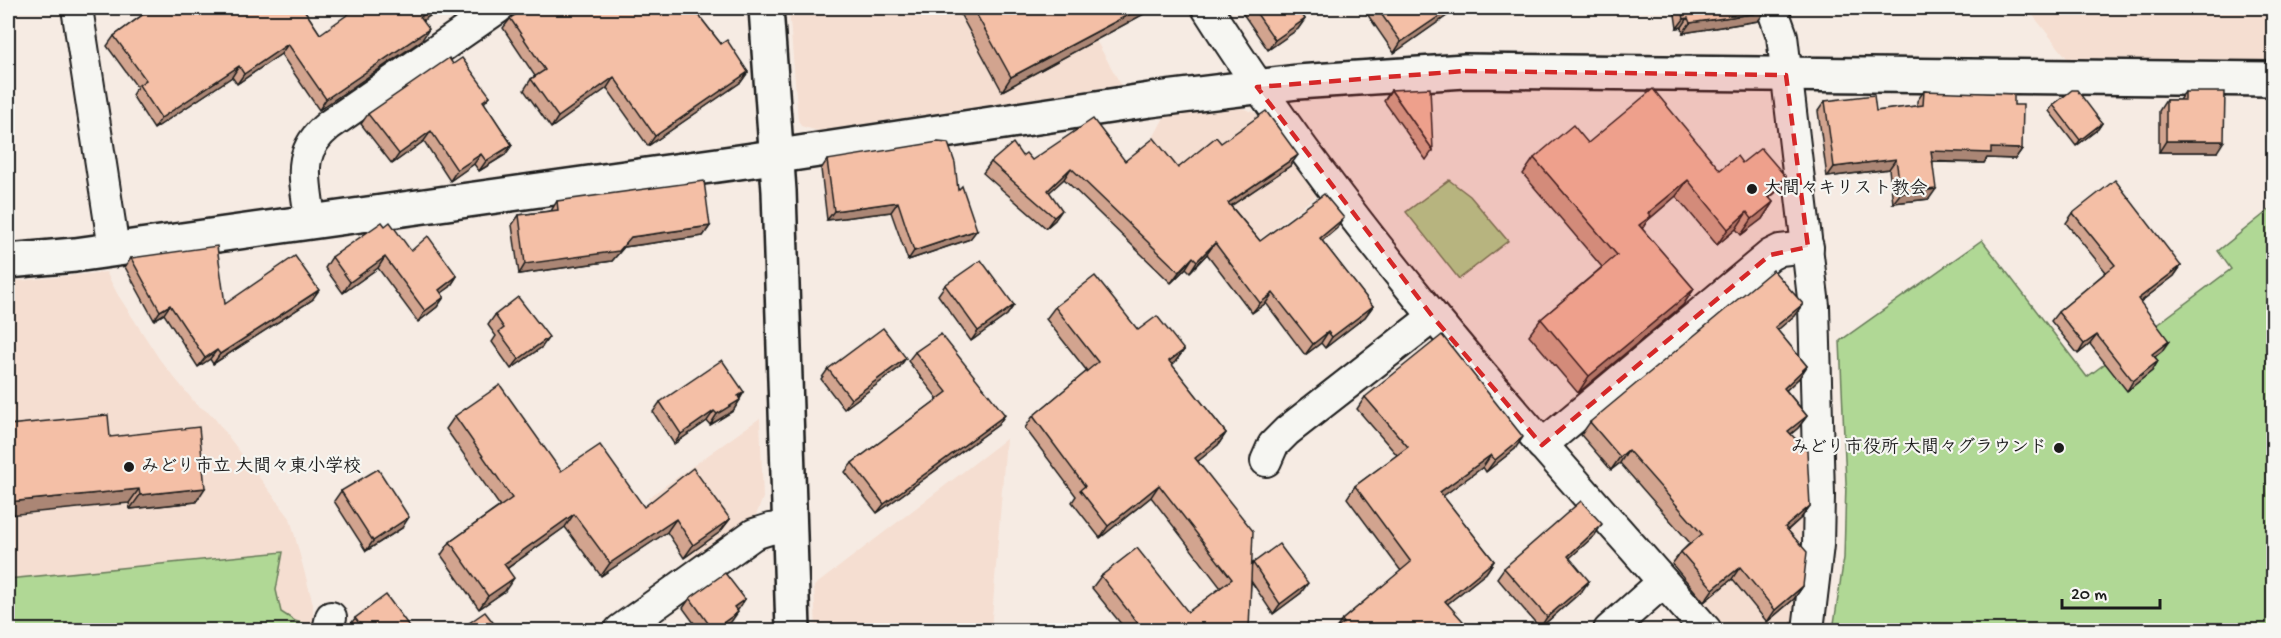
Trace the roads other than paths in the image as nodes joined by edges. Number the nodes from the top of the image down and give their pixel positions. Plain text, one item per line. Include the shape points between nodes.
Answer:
1 (77, 8) edge
2 (498, 8) edge
3 (766, 8) edge
4 (1207, 8) edge
5 (1772, 8) edge
6 (1786, 75) junction
7 (2274, 80) edge
8 (1257, 87) junction
9 (777, 155) junction
10 (310, 220) junction
11 (1808, 246) junction
12 (114, 249) junction
13 (8, 261) edge
14 (1433, 317) junction
15 (1542, 445) junction
16 (1266, 461) dead end
17 (791, 527) junction
18 (1663, 582) junction
19 (620, 630) edge
20 (793, 630) edge
21 (1609, 630) edge
22 (1706, 630) edge
23 (1808, 630) edge

1 - 12 street
2 - 10 street via 329,124 311,141 304,165
3 - 9 street
4 - 8 street
5 - 6 street via 1782,36
6 - 7 street
6 - 8 street via 1465,71 1382,74
6 - 11 street
8 - 9 street
8 - 14 street
9 - 10 street
9 - 17 street
10 - 12 street
11 - 15 street via 1770,255
11 - 23 street via 1814,306 1819,495
12 - 13 street
14 - 15 street
14 - 16 street via 1287,431 1273,445
15 - 18 street
17 - 19 street via 762,531 746,539
17 - 20 street
18 - 21 street
18 - 22 street

